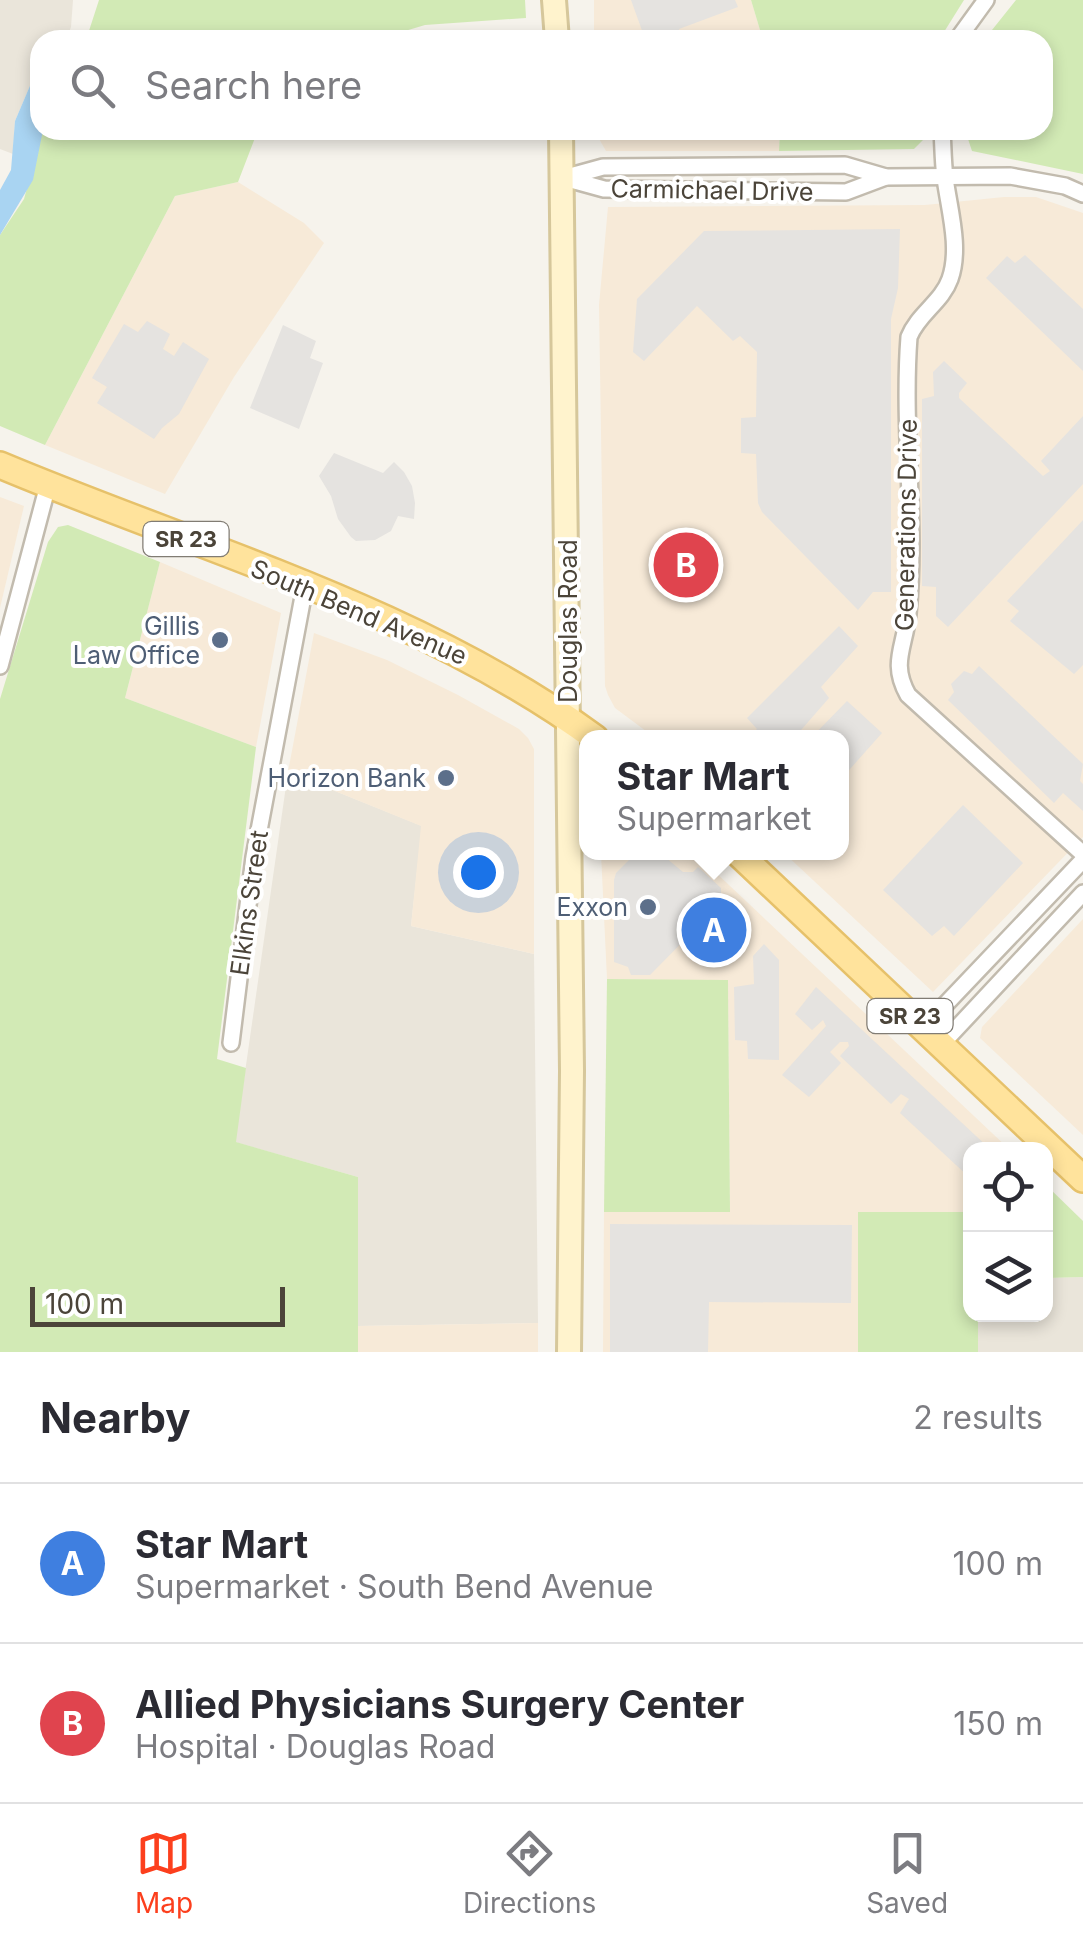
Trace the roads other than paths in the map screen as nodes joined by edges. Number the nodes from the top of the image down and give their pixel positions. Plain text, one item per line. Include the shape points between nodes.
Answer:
1 (554, 0) edge
2 (986, 0) edge
3 (556, 30) edge
4 (965, 30) edge
5 (561, 140) edge
6 (942, 140) edge
7 (712, 166) junction
8 (944, 177) junction
9 (563, 178) junction
10 (886, 178) junction
11 (713, 188) junction
12 (1083, 194) edge
13 (0, 465) edge
14 (48, 485) junction
15 (304, 586) junction
16 (0, 666) edge
17 (569, 718) junction
18 (585, 730) edge
19 (1083, 857) edge
20 (746, 860) edge
21 (1083, 893) edge
22 (932, 1037) junction
23 (231, 1043) dead end
24 (1083, 1179) edge
25 (570, 1352) edge

1 - 3 street
2 - 4 street
5 - 9 street, Douglas Road
6 - 8 street, Generations Drive
7 - 9 street, Carmichael Drive via 603,166
7 - 10 street, Carmichael Drive via 845,165
7 - 11 street
8 - 10 street, Carmichael Drive
8 - 12 street, Carmichael Drive via 1010,176
8 - 19 street, Generations Drive via 952,270 909,337 909,611 897,668 908,695
9 - 11 street, Carmichael Drive via 604,189
9 - 17 street, Douglas Road
10 - 11 street, Carmichael Drive via 846,192
13 - 14 main road, South Bend Avenue / SR 23
14 - 15 main road, South Bend Avenue / SR 23
14 - 16 street
15 - 17 main road, South Bend Avenue / SR 23 via 450,648
15 - 23 street, Elkins Street via 254,857
17 - 18 main road, South Bend Avenue / SR 23
17 - 25 street, Douglas Road
19 - 22 street
20 - 22 main road, SR 23
21 - 22 street
22 - 24 main road, SR 23

